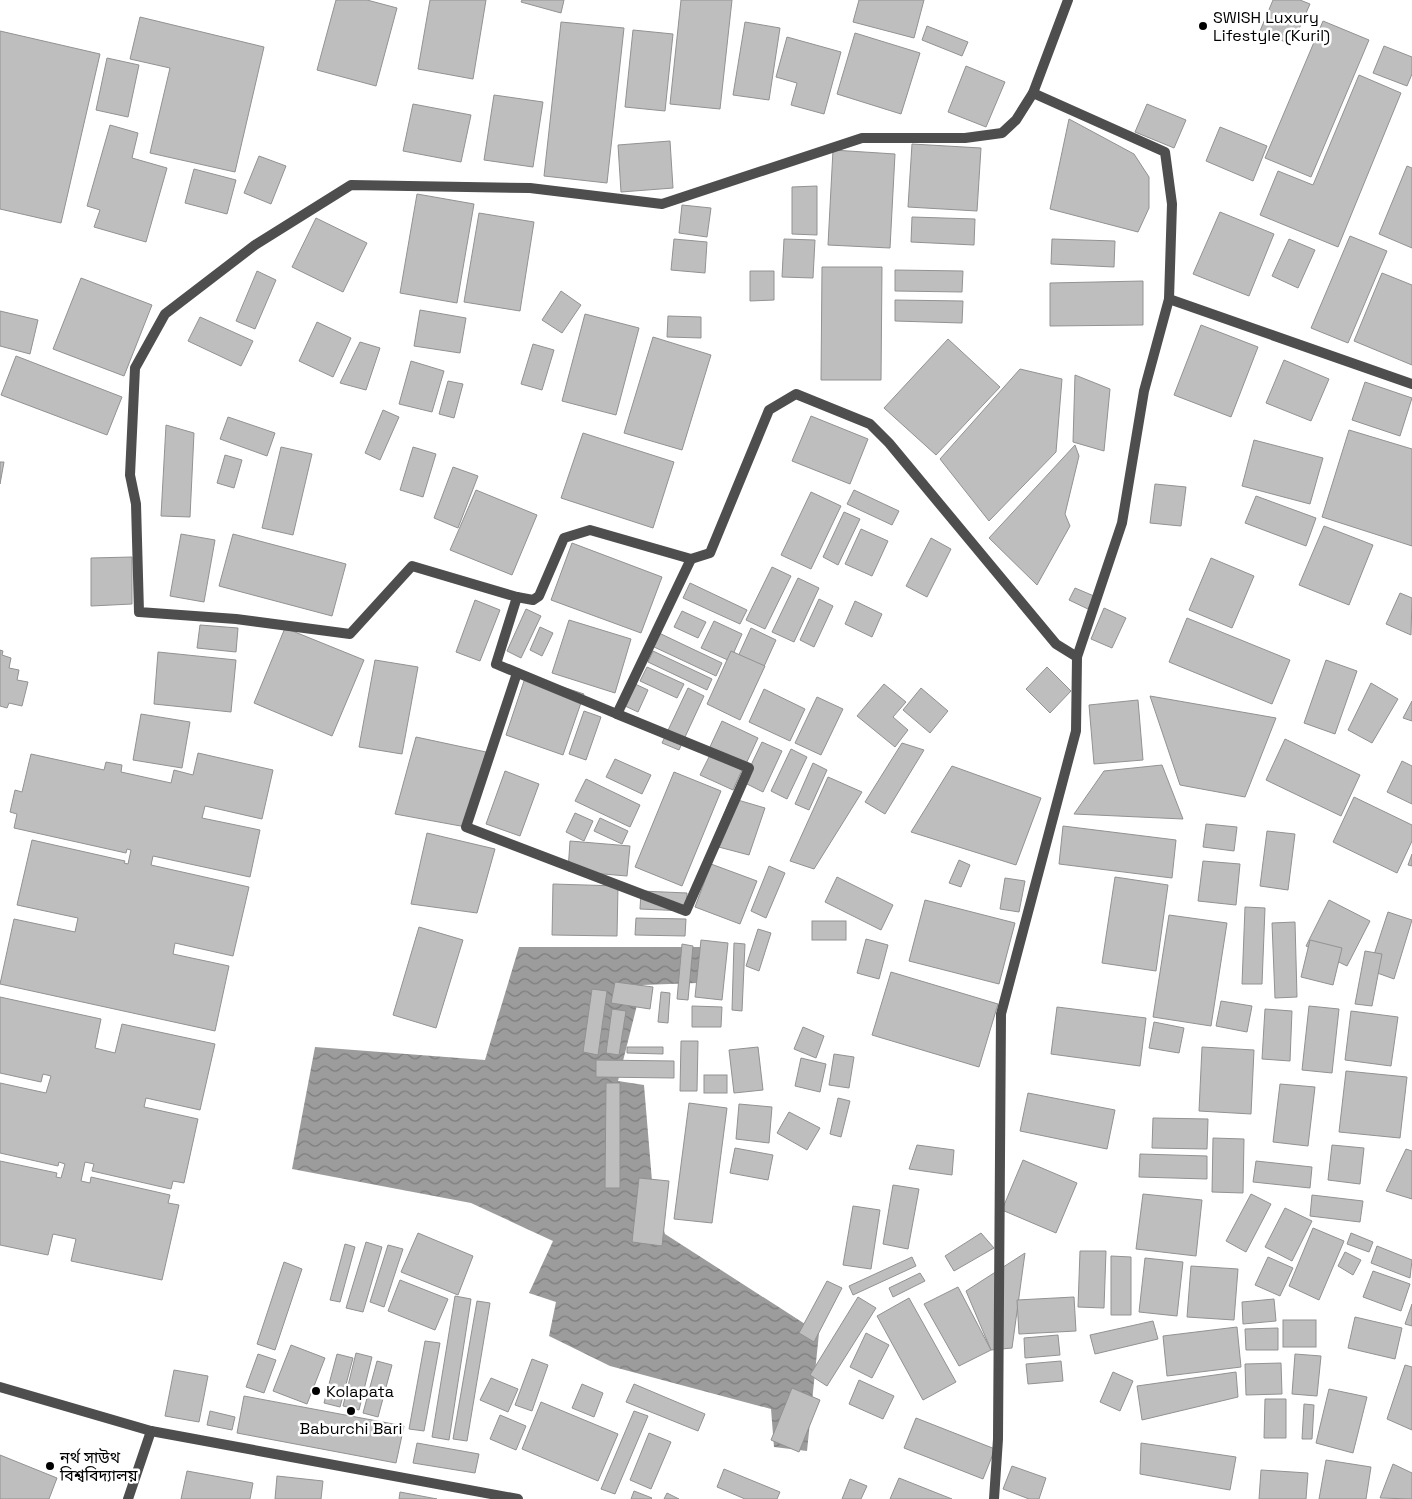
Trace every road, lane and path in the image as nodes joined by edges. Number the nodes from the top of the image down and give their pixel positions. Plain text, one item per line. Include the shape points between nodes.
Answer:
1 (1068, 0) edge
2 (1033, 93) junction
3 (1169, 299) junction
4 (1412, 384) edge
5 (691, 559) junction
6 (517, 597) junction
7 (1077, 656) junction
8 (517, 673) junction
9 (617, 714) junction
10 (0, 1387) edge
11 (151, 1431) junction
12 (128, 1499) edge
13 (518, 1499) edge
14 (994, 1499) edge

1 - 2 street
2 - 3 street via 1165,152 1172,204
2 - 6 street via 1016,120 1002,133 965,138 862,138 662,204 530,188 351,184 255,246 165,314 135,368 130,475 136,504 139,612 236,619 350,634 412,566
3 - 4 street
3 - 7 street via 1144,391 1122,523
5 - 6 street via 590,530 564,538 539,596 533,600
5 - 7 street via 710,554 769,410 796,394 870,424 889,442 1056,644
5 - 9 street
6 - 8 street via 496,664
7 - 14 street via 1076,731 1001,1014 998,1439
8 - 9 street
8 - 9 street via 466,827 686,911 749,768
10 - 11 street
11 - 12 street
11 - 13 street

